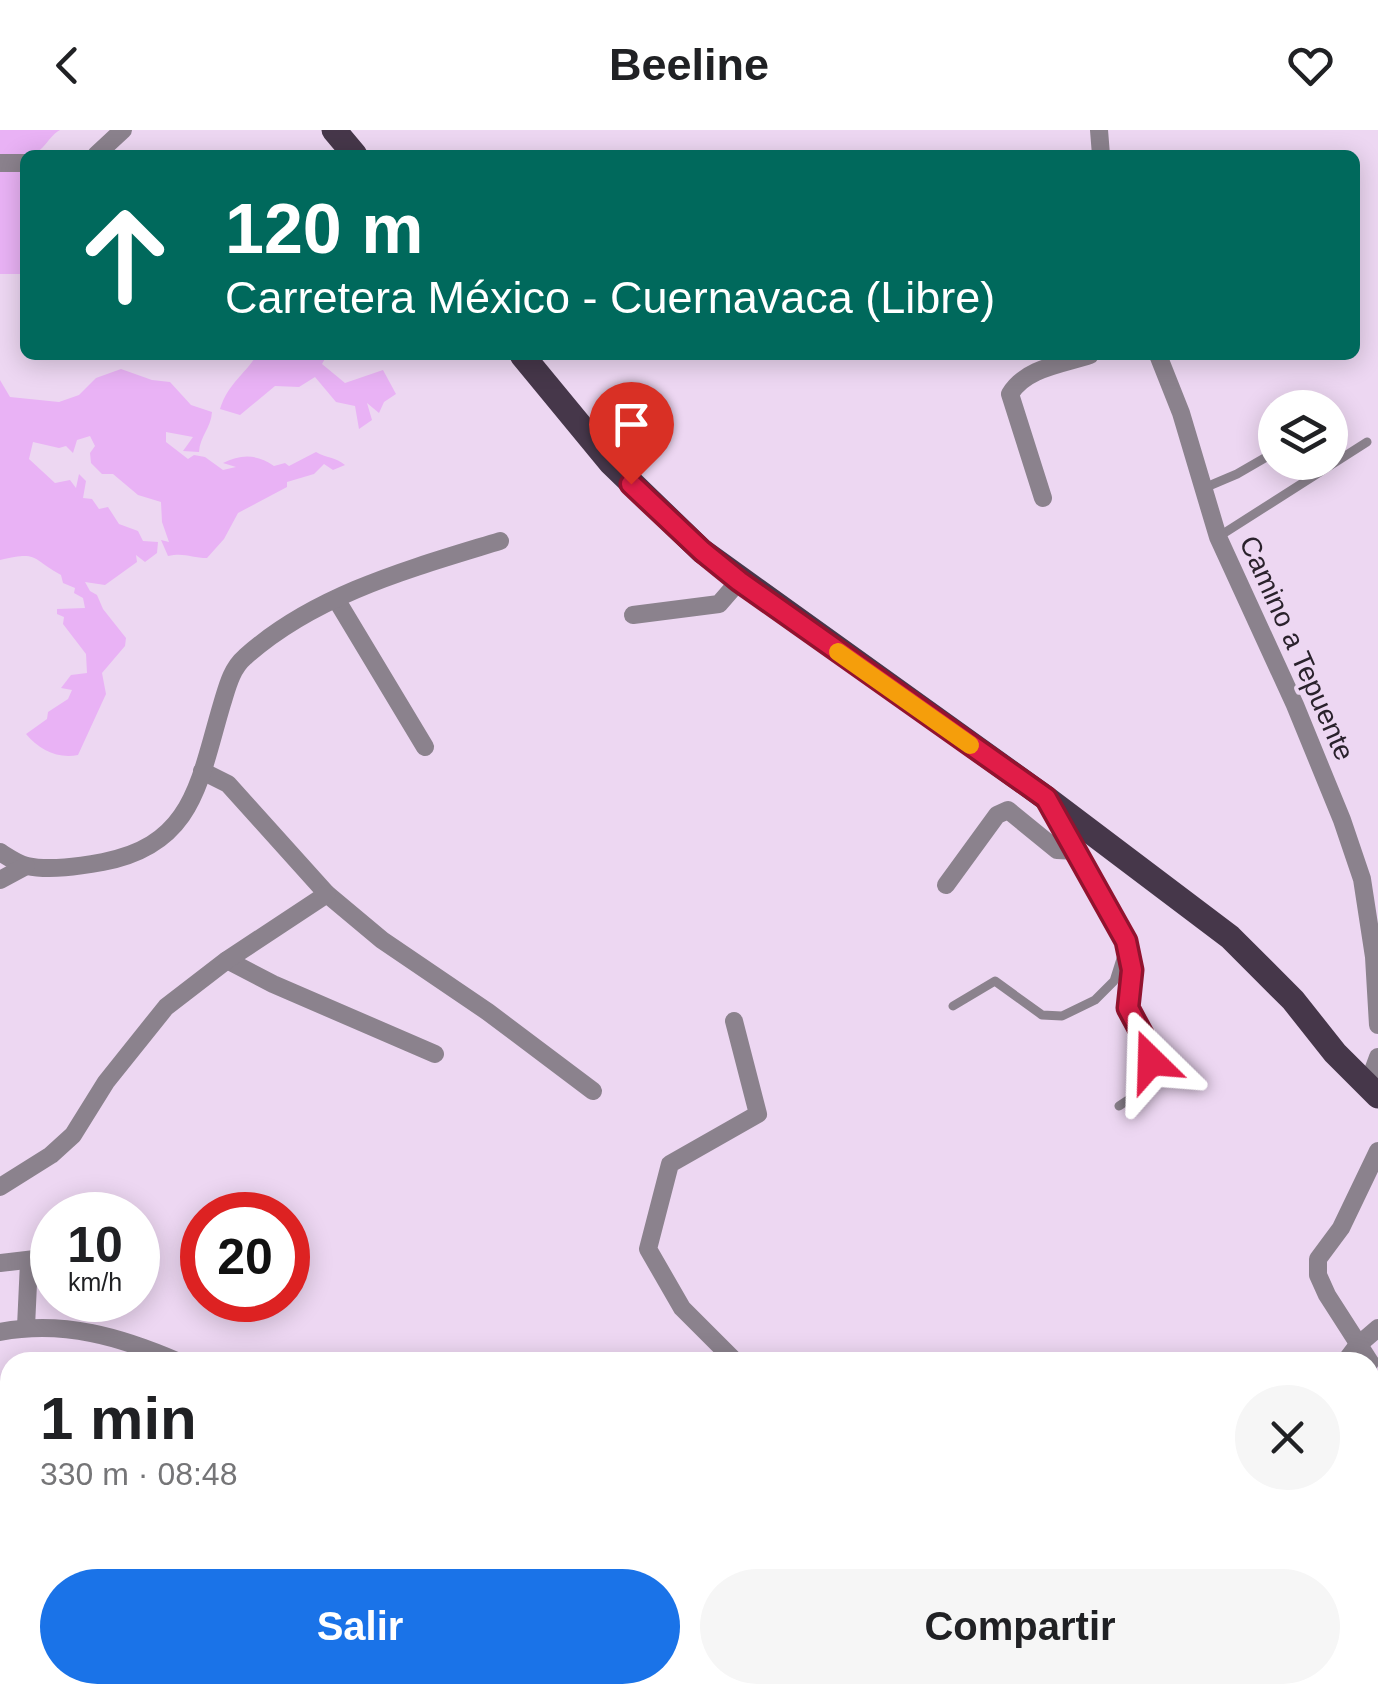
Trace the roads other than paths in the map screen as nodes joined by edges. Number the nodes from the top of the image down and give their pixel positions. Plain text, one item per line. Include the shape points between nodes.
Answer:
1 (124, 130) edge
2 (334, 130) edge
3 (102, 150) edge
4 (351, 150) edge
5 (526, 360) edge
6 (1074, 360) edge
7 (1160, 360) edge
8 (1367, 442) dead end
9 (1258, 462) edge
10 (1202, 489) junction
11 (1043, 498) dead end
12 (1218, 537) junction
13 (500, 541) dead end
14 (739, 581) junction
15 (336, 599) junction
16 (633, 615) dead end
17 (425, 746) dead end
18 (202, 771) junction
19 (1046, 798) junction
20 (1078, 851) junction
21 (0, 852) edge
22 (26, 866) junction
23 (0, 880) edge
24 (946, 885) dead end
25 (327, 894) junction
26 (1126, 941) junction
27 (226, 960) junction
28 (953, 1006) dead end
29 (734, 1021) dead end
30 (1378, 1025) edge
31 (435, 1054) dead end
32 (1378, 1056) edge
33 (1373, 1091) edge
34 (594, 1092) dead end
35 (1119, 1106) dead end
36 (1378, 1151) edge
37 (0, 1188) edge
38 (29, 1262) joint
39 (0, 1263) edge
40 (26, 1327) junction
41 (1378, 1328) edge
42 (0, 1332) edge
43 (1357, 1346) junction
44 (155, 1352) edge
45 (726, 1352) edge
46 (1352, 1352) edge
47 (1362, 1352) edge

1 - 3 street
2 - 4 main road
5 - 14 main road via 651,505
6 - 11 street via 1030,374 1010,394
7 - 10 street, Camino a Tepuente
8 - 12 lane
9 - 10 lane
10 - 12 street, Camino a Tepuente
12 - 30 street, Camino a Tepuente via 1295,704 1362,879
13 - 15 street
14 - 16 street via 719,604
14 - 19 main road
15 - 17 street
15 - 18 street via 240,661
18 - 22 street via 184,816 160,842 132,857
18 - 25 street via 228,784
19 - 20 street
19 - 33 main road via 1230,937
20 - 24 street via 1057,850 1008,810 997,815
20 - 26 lane
21 - 22 street
22 - 23 street
25 - 27 street
25 - 34 street
26 - 28 lane via 1114,980 1095,1000 1062,1016 1042,1015 995,981
26 - 35 lane via 1132,970 1128,1008 1151,1061 1137,1094
27 - 31 street
27 - 37 street via 166,1007 73,1135
29 - 45 street via 758,1114 670,1164 648,1249 682,1308
32 - 33 street
36 - 43 street via 1341,1228 1318,1259 1318,1275
38 - 39 street
38 - 40 street
40 - 42 street
40 - 44 street via 90,1331
41 - 43 street
43 - 46 street
43 - 47 street

